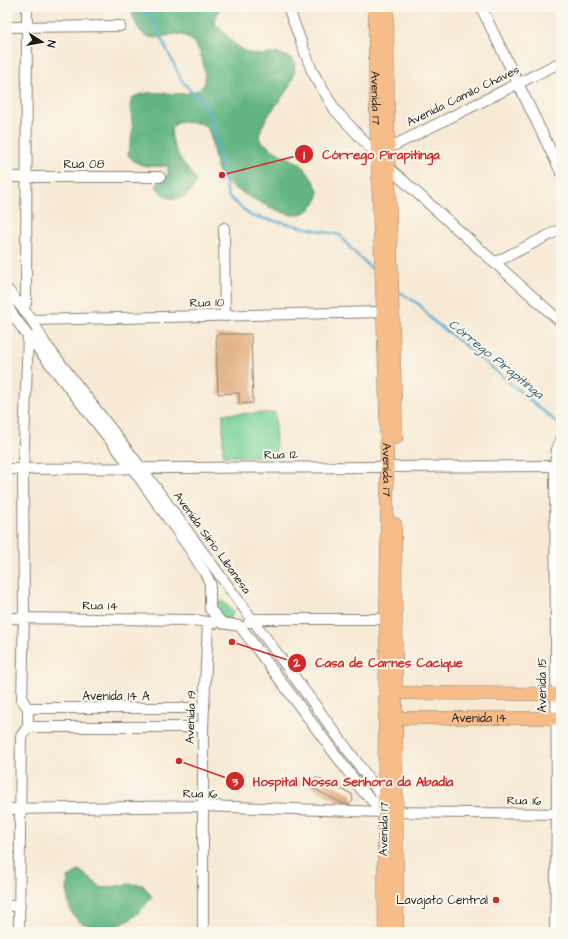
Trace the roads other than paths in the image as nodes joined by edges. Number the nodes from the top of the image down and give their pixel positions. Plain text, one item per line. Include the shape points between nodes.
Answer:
1 (27, 7) edge
2 (288, 7) edge
3 (375, 7) edge
4 (387, 7) edge
5 (481, 7) edge
6 (120, 26) dead end
7 (7, 27) edge
8 (27, 27) junction
9 (561, 62) edge
10 (519, 83) junction
11 (383, 151) junction
12 (388, 167) junction
13 (561, 172) edge
14 (7, 177) edge
15 (26, 177) junction
16 (160, 177) dead end
17 (224, 228) dead end
18 (561, 229) edge
19 (494, 263) junction
20 (7, 289) edge
21 (7, 303) edge
22 (23, 307) junction
23 (387, 311) junction
24 (224, 316) junction
25 (10, 318) edge
26 (32, 320) junction
27 (561, 322) edge
28 (38, 329) junction
29 (28, 336) junction
30 (561, 440) edge
31 (555, 466) junction
32 (392, 467) junction
33 (7, 469) edge
34 (23, 469) junction
35 (138, 469) junction
36 (228, 586) junction
37 (210, 592) junction
38 (210, 609) junction
39 (7, 618) edge
40 (23, 618) junction
41 (251, 619) junction
42 (386, 619) junction
43 (193, 620) junction
44 (222, 622) junction
45 (208, 623) junction
46 (240, 626) junction
47 (397, 693) junction
48 (558, 693) edge
49 (28, 708) junction
50 (204, 708) junction
51 (116, 709) junction
52 (397, 718) junction
53 (558, 718) edge
54 (28, 727) junction
55 (117, 727) junction
56 (203, 727) junction
57 (203, 806) junction
58 (388, 808) junction
59 (7, 809) edge
60 (20, 810) junction
61 (559, 814) edge
62 (7, 906) edge
63 (20, 906) junction
64 (557, 929) edge
65 (19, 932) edge
66 (203, 932) edge
67 (385, 932) edge
68 (397, 932) edge

1 - 8 street
2 - 11 street via 312,71 331,104
3 - 11 main road, Avenida 17 via 375,96
4 - 11 main road, Avenida 17
5 - 10 street
6 - 8 street
7 - 8 street
8 - 15 street
9 - 10 street, Avenida Camilo Chaves
10 - 11 street, Avenida Camilo Chaves
10 - 13 street
11 - 12 main road, Avenida 17
11 - 23 main road, Avenida 17
12 - 19 street
12 - 23 main road, Avenida 17
14 - 15 street, Rua 08
15 - 16 street, Rua 08
15 - 22 street via 26,303
17 - 24 street
18 - 19 street
19 - 27 street
20 - 22 street, Avenida Sírio Libanesa
21 - 25 street, Avenida Sírio Libanesa
22 - 25 street via 15,308
22 - 26 street, Avenida Sírio Libanesa
23 - 24 street, Rua 10
23 - 32 main road, Avenida 17
24 - 26 street, Rua 10
25 - 29 street, Avenida Sírio Libanesa
26 - 28 street, Avenida Sírio Libanesa
28 - 29 street via 35,336
28 - 35 street, Avenida Sírio Libanesa via 44,342
29 - 34 street
29 - 35 street, Avenida Sírio Libanesa
30 - 31 street, Avenida 15
31 - 32 street, Rua 12
31 - 48 street, Avenida 15
32 - 35 street, Rua 12
32 - 42 main road, Avenida 17
32 - 47 main road, Avenida 17
33 - 34 street, Rua 12
34 - 35 street, Rua 12
34 - 40 street
35 - 36 street, Avenida Sírio Libanesa
35 - 37 street, Avenida Sírio Libanesa via 206,573
36 - 37 street via 219,584
36 - 41 street, Avenida Sírio Libanesa
37 - 38 street, Avenida Sírio Libanesa
38 - 43 street
38 - 44 street
39 - 40 street, Rua 14
40 - 43 street, Rua 14
40 - 49 street via 22,700
41 - 42 street
41 - 46 street via 244,627
41 - 58 street, Avenida Sírio Libanesa
42 - 58 main road, Avenida 17
43 - 45 street, Rua 14
44 - 45 street, Rua 14
44 - 46 street
45 - 50 street, Avenida 19
46 - 58 street via 361,789
47 - 48 main road, Avenida 14
47 - 52 main road, Avenida 17
48 - 53 street, Avenida 15
49 - 51 street, Avenida 14 A
49 - 54 street
50 - 51 street, Avenida 14 A
50 - 56 street, Avenida 19
51 - 55 street
52 - 53 main road, Avenida 14
52 - 58 main road, Avenida 17
53 - 61 street, Avenida 15
54 - 55 street
54 - 60 street via 21,736
55 - 56 street
56 - 57 street, Avenida 19
57 - 58 street, Rua 16
57 - 60 street, Rua 16
57 - 66 street, Avenida 19
58 - 61 street, Rua 16
58 - 67 main road, Avenida 17
58 - 68 main road, Avenida 17
59 - 60 street, Rua 16
60 - 63 street
61 - 64 street, Avenida 15
62 - 63 street
63 - 65 street

